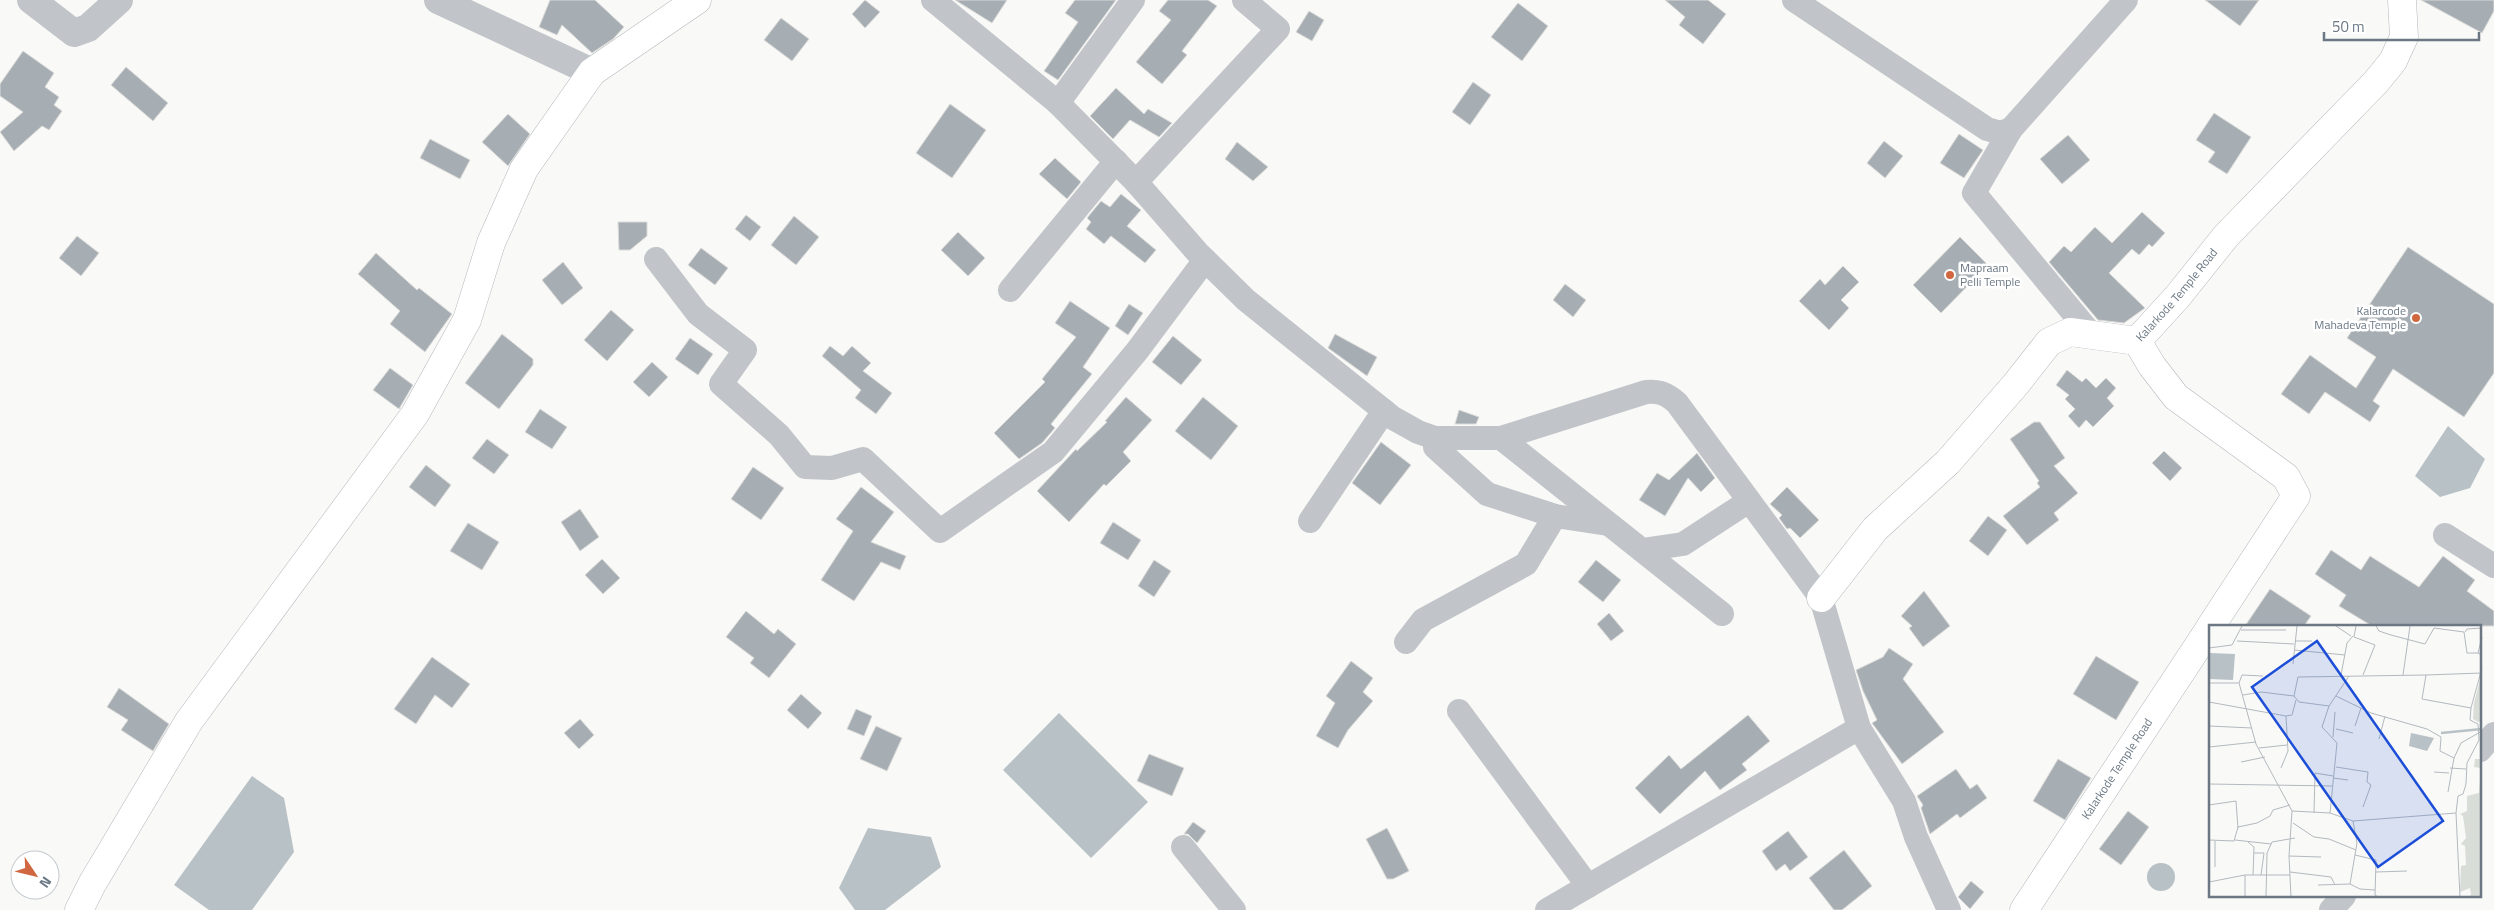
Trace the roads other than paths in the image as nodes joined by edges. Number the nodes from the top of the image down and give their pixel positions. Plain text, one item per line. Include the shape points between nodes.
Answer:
1 (30, 0) edge
2 (118, 0) edge
3 (438, 0) edge
4 (697, 0) edge
5 (933, 0) edge
6 (1133, 0) edge
7 (1244, 0) edge
8 (1794, 0) edge
9 (2126, 0) edge
10 (2402, 0) edge
11 (592, 72) junction
12 (1058, 103) junction
13 (2011, 129) junction
14 (1116, 161) junction
15 (1136, 182) junction
16 (656, 259) dead end
17 (1205, 260) junction
18 (1010, 290) dead end
19 (2091, 334) junction
20 (2137, 341) junction
21 (1384, 411) junction
22 (1435, 438) junction
23 (1501, 438) junction
24 (1749, 501) junction
25 (1555, 516) junction
26 (1310, 521) dead end
27 (1610, 524) junction
28 (2445, 535) dead end
29 (1642, 550) junction
30 (2494, 566) edge
31 (1821, 598) junction
32 (1722, 614) dead end
33 (2212, 625) edge
34 (2209, 630) edge
35 (1406, 642) dead end
36 (1459, 711) dead end
37 (1860, 728) junction
38 (2494, 734) edge
39 (2482, 748) edge
40 (1183, 847) dead end
41 (1588, 886) junction
42 (2342, 898) edge
43 (79, 910) edge
44 (1234, 910) edge
45 (1547, 910) edge
46 (1949, 910) edge
47 (2024, 910) edge
48 (2331, 910) edge

1 - 2 street via 74,33 88,28
3 - 11 street
4 - 11 main road
5 - 12 street
6 - 12 street
7 - 15 street via 1278,29
8 - 13 street via 1987,129 2001,133
9 - 13 street
10 - 20 main road, Kalarkode Temple Road via 2404,38 2393,61 2226,236
11 - 43 main road via 524,170 491,243 467,320 415,414 189,721
12 - 14 street
13 - 19 street via 1974,193
14 - 15 street
14 - 18 street
15 - 17 street
16 - 17 street via 698,314 745,350 721,384 779,435 805,467 832,468 864,459 940,531 1053,452 1137,351
17 - 21 street via 1246,300
19 - 20 main road
19 - 31 main road via 2070,332 2049,342 1948,462 1875,528
20 - 33 main road, Kalarkode Temple Road via 2176,397 2286,477 2296,496
21 - 22 street via 1418,432
21 - 26 street
22 - 23 street
22 - 25 street via 1435,447 1487,494
23 - 24 street via 1657,391 1677,403
23 - 27 street
24 - 29 street via 1683,544
24 - 31 street
25 - 27 street
25 - 35 street via 1526,564 1423,620
27 - 29 street
28 - 30 street
29 - 32 street
31 - 37 street
34 - 47 main road, Kalarkode Temple Road
36 - 41 street
37 - 41 street
37 - 46 street via 1904,801 1916,837
38 - 39 street
40 - 44 street
41 - 45 street
42 - 48 street

